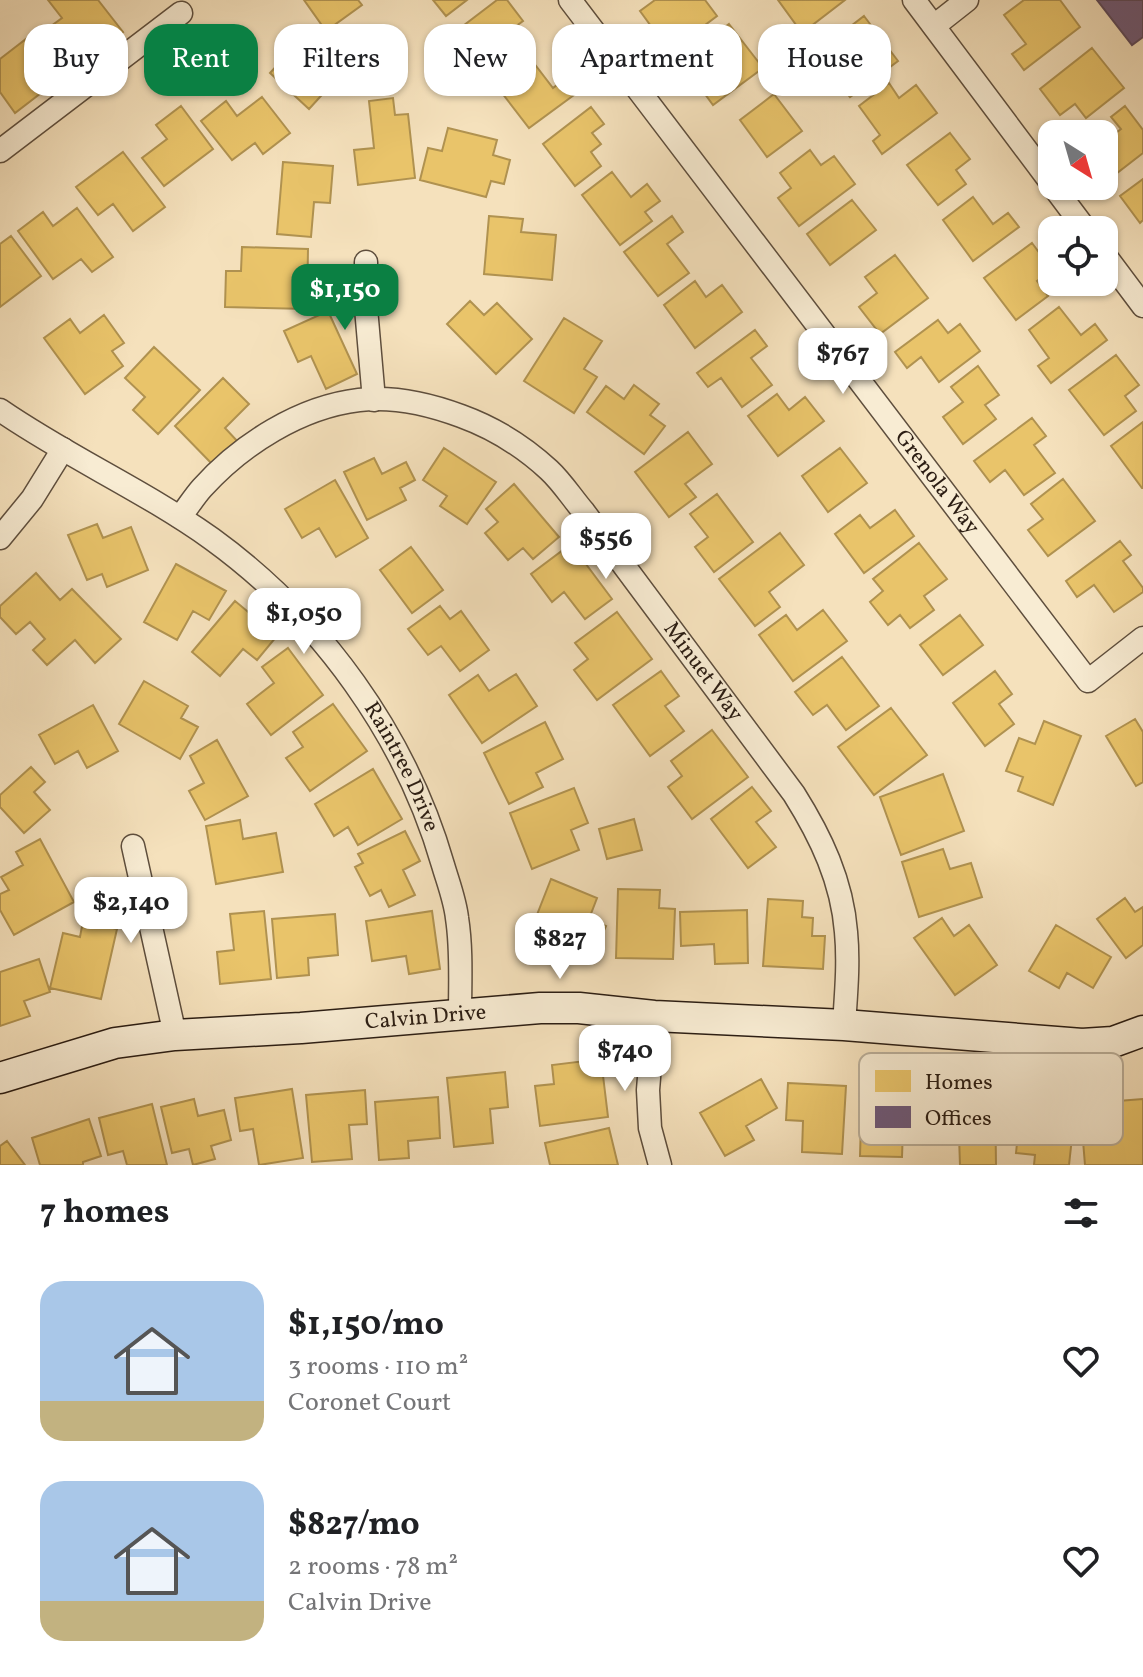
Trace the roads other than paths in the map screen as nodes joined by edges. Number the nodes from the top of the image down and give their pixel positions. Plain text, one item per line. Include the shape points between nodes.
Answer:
1 (570, 0) edge
2 (914, 0) edge
3 (967, 0) edge
4 (181, 13) dead end
5 (934, 26) junction
6 (0, 151) edge
7 (1038, 165) edge
8 (366, 262) dead end
9 (1118, 273) edge
10 (1143, 306) edge
11 (374, 400) junction
12 (0, 410) edge
13 (63, 449) junction
14 (180, 517) junction
15 (0, 538) edge
16 (1143, 638) edge
17 (133, 846) dead end
18 (460, 1015) junction
19 (654, 1016) junction
20 (844, 1025) junction
21 (1143, 1031) edge
22 (175, 1035) junction
23 (0, 1078) edge
24 (660, 1165) edge

1 - 16 street, Grenola Way via 1088,681
2 - 5 street
3 - 5 street
4 - 6 street
5 - 7 street
8 - 11 street
9 - 10 street
11 - 14 street, Minuet Way via 315,411 279,427 231,460
11 - 20 street, Minuet Way via 442,409 493,429 551,472 593,524 814,826 830,859 846,932
12 - 13 street, Raintree Drive
13 - 14 street, Raintree Drive
13 - 15 street
14 - 18 street, Raintree Drive via 249,567 297,614 327,647 389,737 419,797 453,900
17 - 22 street
18 - 19 street, Calvin Drive via 579,1008
18 - 22 street, Calvin Drive
19 - 20 street, Calvin Drive
19 - 24 street via 648,1090 650,1128
20 - 21 street, Calvin Drive via 1082,1044 1113,1042
22 - 23 street, Calvin Drive via 115,1043

